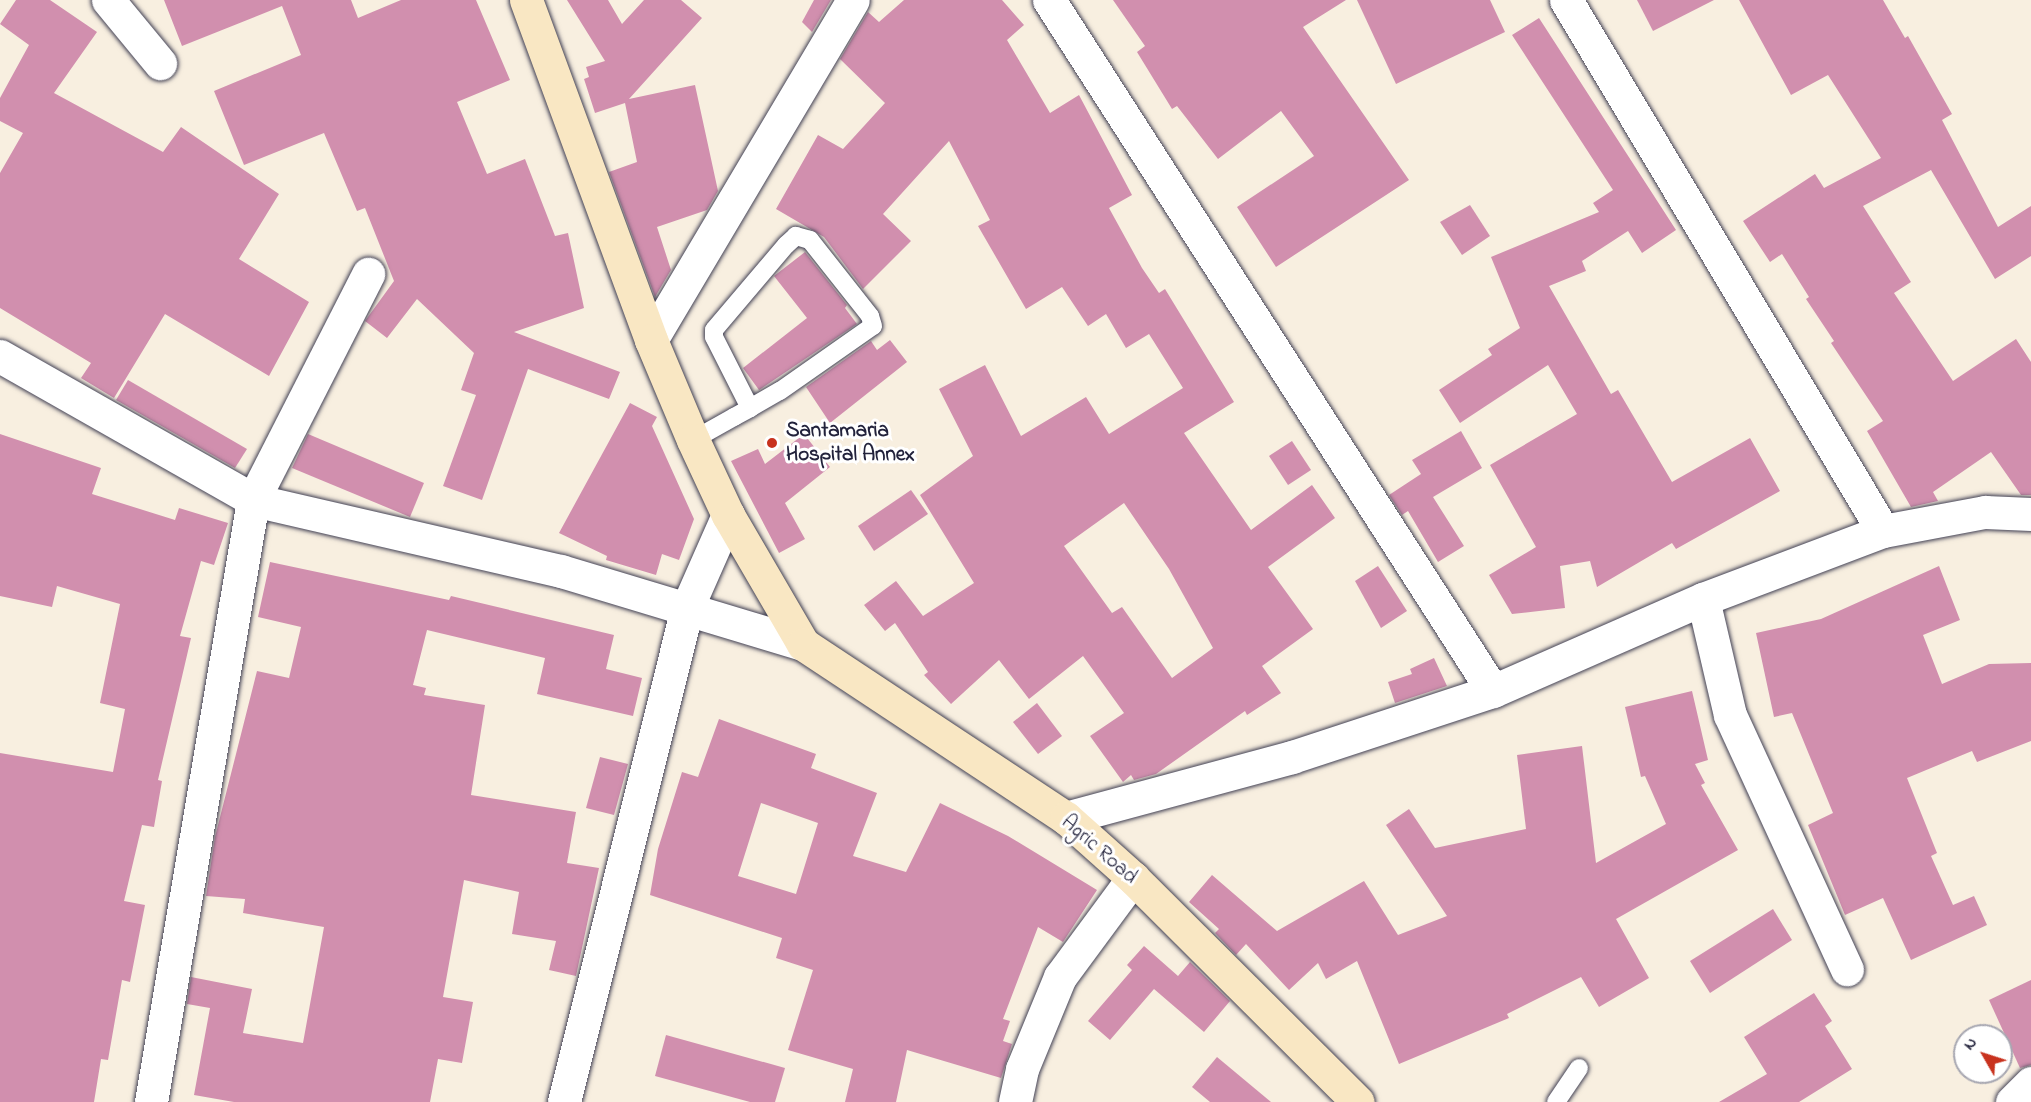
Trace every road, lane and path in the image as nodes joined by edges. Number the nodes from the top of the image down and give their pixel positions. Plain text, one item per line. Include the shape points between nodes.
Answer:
1 (108, 0) edge
2 (526, 0) edge
3 (853, 0) edge
4 (1049, 0) edge
5 (1566, 0) edge
6 (160, 63) dead end
7 (368, 274) dead end
8 (651, 340) junction
9 (0, 356) edge
10 (750, 408) junction
11 (693, 440) junction
12 (253, 500) junction
13 (728, 514) junction
14 (2031, 514) edge
15 (1882, 531) junction
16 (1703, 599) junction
17 (687, 608) junction
18 (803, 644) junction
19 (1493, 691) junction
20 (1066, 818) junction
21 (1133, 878) junction
22 (1847, 969) dead end
23 (1579, 1068) dead end
24 (2031, 1083) edge
25 (151, 1102) edge
26 (564, 1102) edge
27 (1015, 1102) edge
28 (1358, 1102) edge
29 (1556, 1102) edge
30 (2012, 1102) edge

1 - 6 street
2 - 8 street
3 - 8 street
4 - 19 street
5 - 15 street
7 - 12 street
8 - 11 street
9 - 12 street
10 - 10 lane via 714,338 714,330 786,245 796,236 810,240 870,315 873,326
10 - 11 lane
11 - 13 street
12 - 17 street via 561,571
12 - 25 street
13 - 17 street
13 - 18 street
14 - 15 street via 1985,512
15 - 16 street
16 - 19 street
16 - 22 street via 1730,715
17 - 18 street
17 - 26 street
18 - 20 street, Agric Road
19 - 20 street via 1292,757
20 - 21 street, Agric Road
21 - 27 street via 1060,976 1022,1069
21 - 28 street, Agric Road
23 - 29 lane
24 - 30 street

